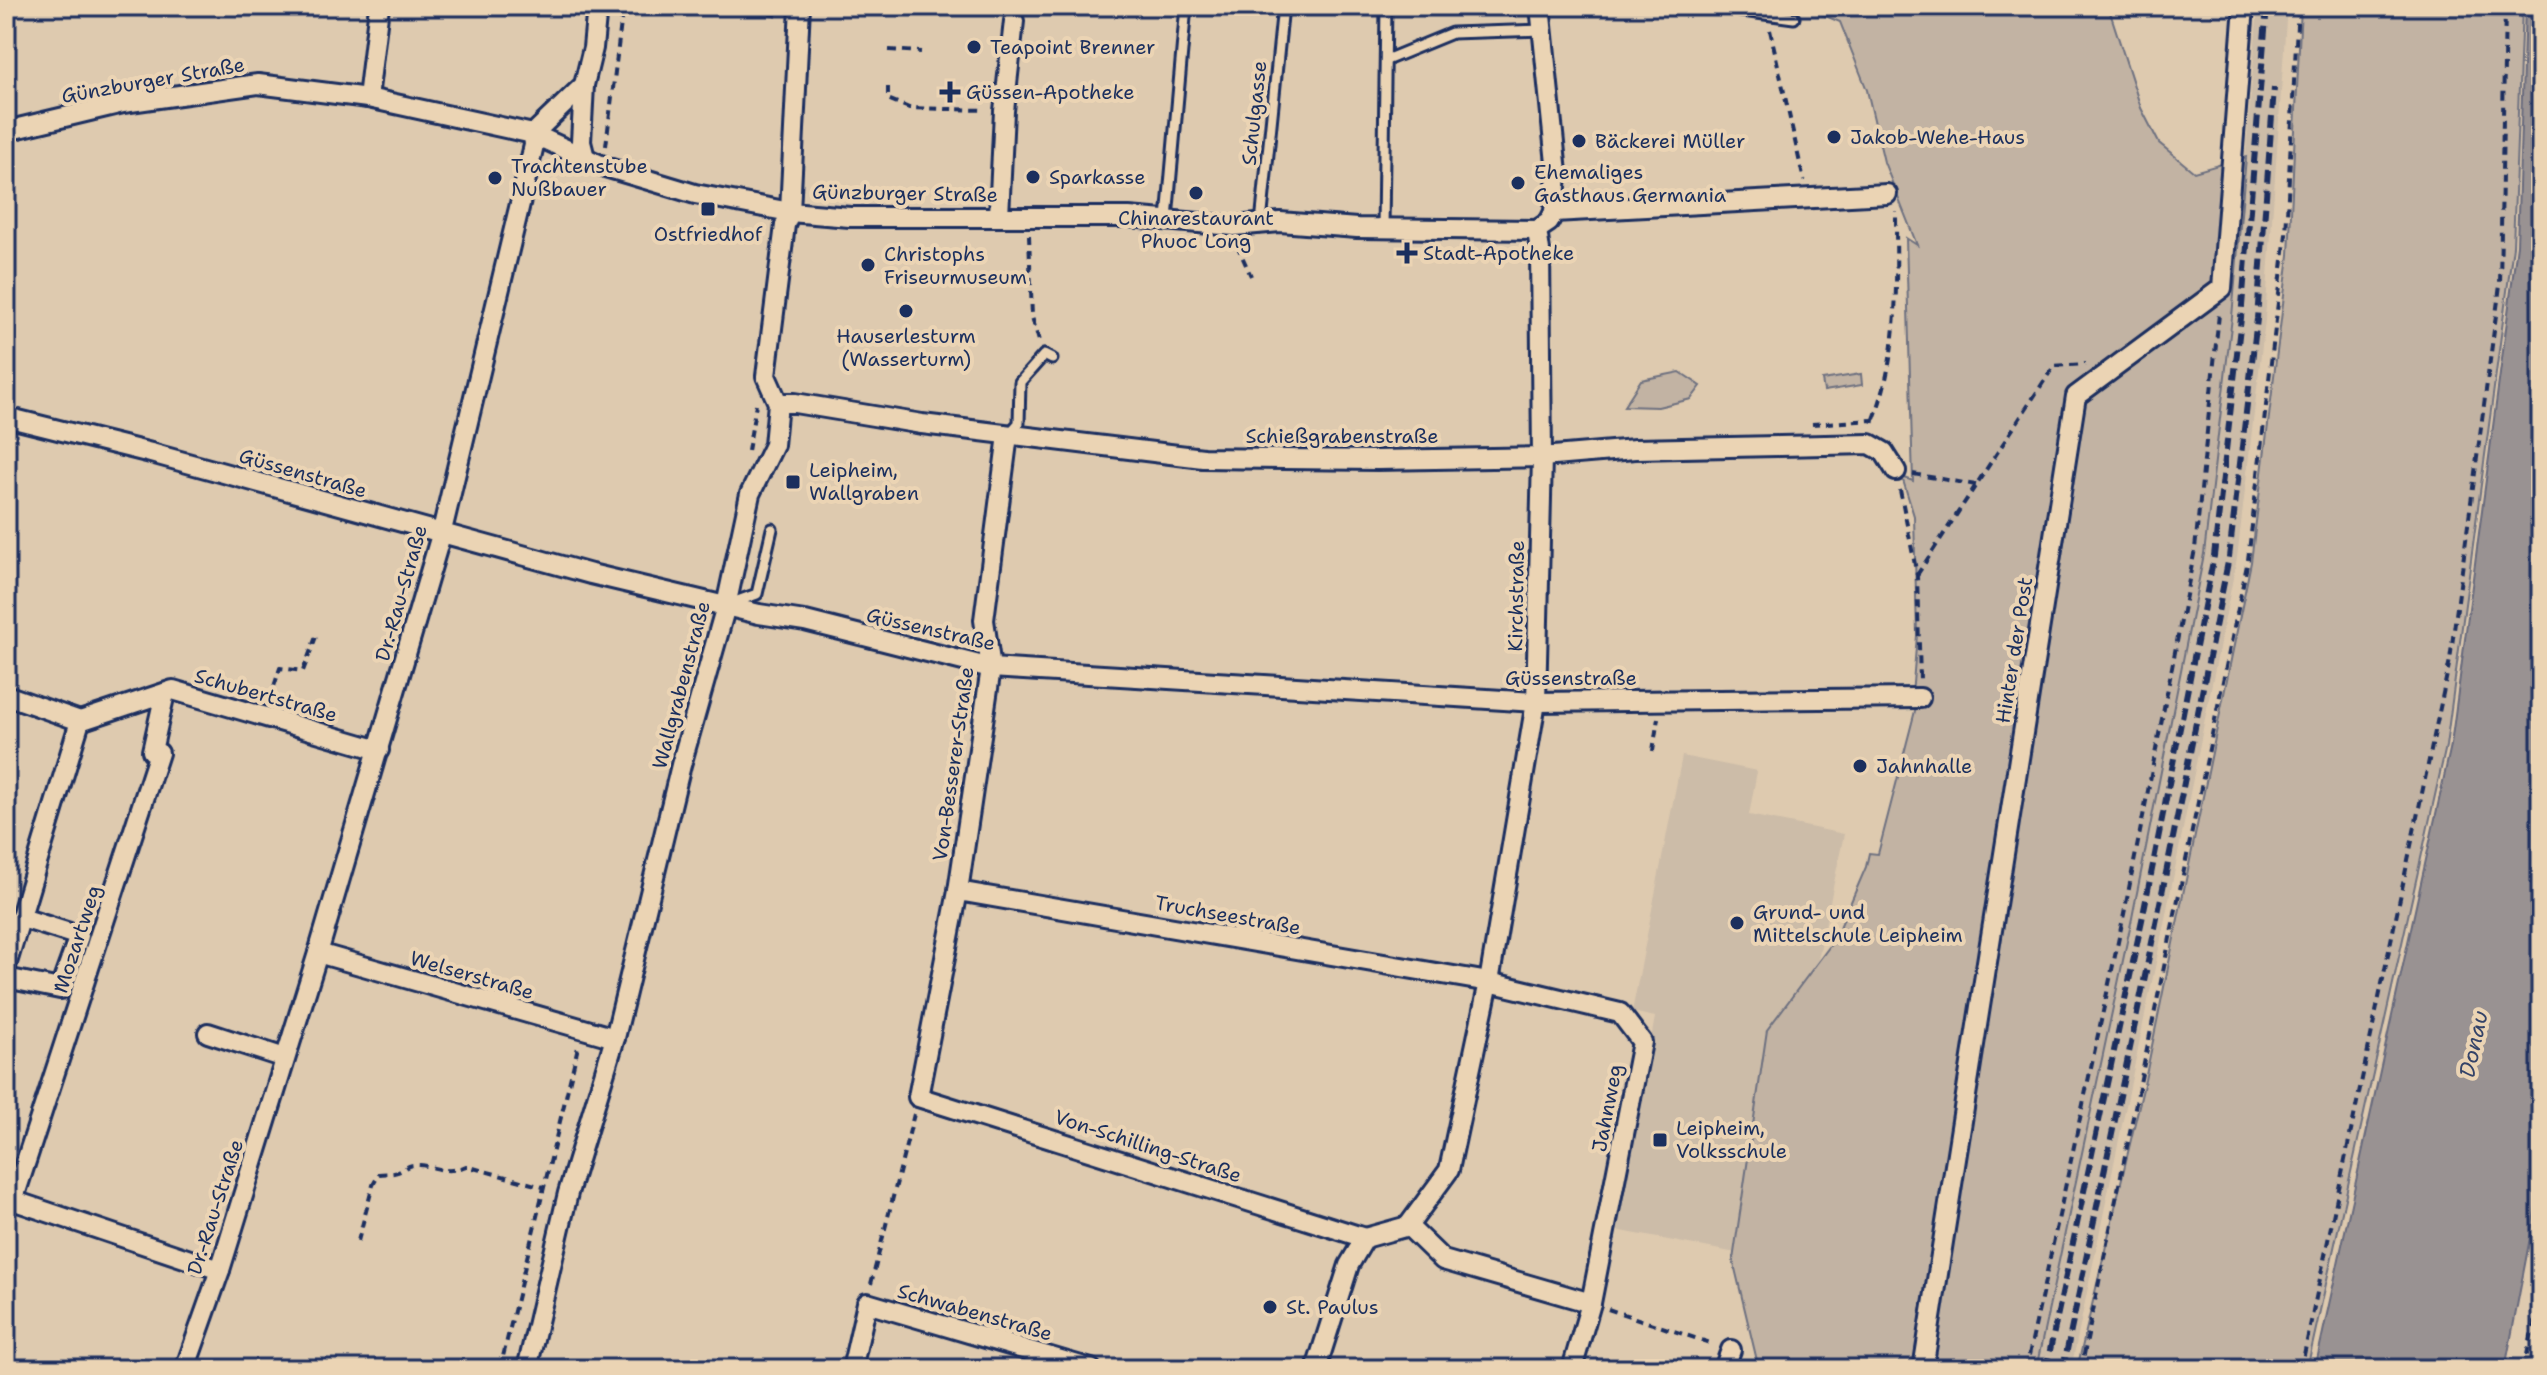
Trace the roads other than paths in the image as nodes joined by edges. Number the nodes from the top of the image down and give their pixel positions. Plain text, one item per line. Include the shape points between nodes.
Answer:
1 (379, 6) edge
2 (597, 6) edge
3 (800, 6) edge
4 (1186, 6) edge
5 (1283, 6) edge
6 (1386, 6) edge
7 (1540, 6) edge
8 (1705, 6) edge
9 (2244, 6) edge
10 (1794, 18) dead end
11 (1014, 21) dead end
12 (1542, 30) junction
13 (1386, 60) junction
14 (584, 85) junction
15 (368, 98) junction
16 (6, 131) edge
17 (533, 134) junction
18 (585, 158) junction
19 (1887, 194) road end
20 (790, 212) junction
21 (1554, 212) junction
22 (999, 216) junction
23 (1167, 219) junction
24 (1261, 223) junction
25 (1383, 229) junction
26 (1537, 230) junction
27 (1048, 357) road end
28 (778, 403) junction
29 (6, 417) edge
30 (1008, 435) junction
31 (1542, 457) junction
32 (1896, 471) road end
33 (772, 529) dead end
34 (441, 535) junction
35 (726, 606) junction
36 (991, 668) junction
37 (165, 693) junction
38 (6, 695) edge
39 (1920, 698) road end
40 (1536, 702) junction
41 (80, 721) junction
42 (379, 750) junction
43 (958, 891) junction
44 (22, 918) junction
45 (318, 953) junction
46 (6, 966) edge
47 (6, 978) edge
48 (1489, 982) junction
49 (208, 1033) dead end
50 (615, 1038) junction
51 (285, 1058) junction
52 (918, 1097) joint
53 (9, 1200) edge
54 (1408, 1226) junction
55 (1365, 1238) junction
56 (220, 1270) junction
57 (1591, 1303) junction
58 (1731, 1350) road end
59 (185, 1369) edge
60 (527, 1369) edge
61 (852, 1369) edge
62 (1091, 1369) edge
63 (1316, 1369) edge
64 (1572, 1369) edge
65 (1724, 1369) edge
66 (1923, 1369) edge

1 - 15 street
2 - 14 street
3 - 20 street, Wallgrabenstraße
4 - 23 lane
5 - 24 lane, Schulgasse
6 - 13 lane
7 - 12 street
8 - 10 lane
9 - 66 street, Hinter der Post via 2222,288 2076,396
11 - 22 street
12 - 13 lane via 1452,33
12 - 21 street via 1557,173
13 - 25 lane
14 - 17 street
14 - 18 street
15 - 16 street, Günzburger Straße via 258,84 131,102
15 - 17 street, Günzburger Straße
17 - 18 street, Günzburger Straße
17 - 34 street, Dr.-Rau-Straße
18 - 20 street, Günzburger Straße via 713,198
19 - 21 street
20 - 22 street, Günzburger Straße
20 - 28 street, Wallgrabenstraße via 766,376
21 - 26 street
22 - 23 street, Günzburger Straße
23 - 24 street, Günzburger Straße via 1234,226
24 - 25 street, Günzburger Straße
25 - 26 street, Günzburger Straße
26 - 31 street, Kirchstraße
27 - 30 lane via 1020,382 1019,423
28 - 30 street, Schießgrabenstraße
28 - 35 street, Wallgrabenstraße via 774,445 750,494
29 - 34 street, Güssenstraße
30 - 31 street, Schießgrabenstraße via 1203,458
30 - 36 street, Von-Besserer-Straße via 984,620
31 - 32 street, Schießgrabenstraße via 1635,449 1870,444 1884,452
31 - 40 street, Kirchstraße
33 - 35 lane via 757,594
34 - 35 street, Güssenstraße
34 - 42 street, Dr.-Rau-Straße
35 - 36 street, Güssenstraße
35 - 50 street, Wallgrabenstraße via 681,765
36 - 40 street, Güssenstraße
36 - 43 street, Von-Besserer-Straße
37 - 41 street, Schubertstraße
37 - 42 street, Schubertstraße via 173,690
37 - 53 street, Mozartweg via 152,751 159,753
38 - 41 street
39 - 40 street, Güssenstraße
40 - 48 street, Kirchstraße
41 - 44 street
42 - 45 street, Dr.-Rau-Straße
43 - 48 street, Truchseestraße
43 - 52 street, Von-Besserer-Straße
44 - 46 street
44 - 47 street via 79,936 60,989
45 - 50 street, Welserstraße
45 - 51 street, Dr.-Rau-Straße
48 - 54 street, Kirchstraße via 1449,1170
48 - 57 street, Jahnweg via 1620,1013 1642,1042
49 - 51 street
50 - 60 street, Wallgrabenstraße via 568,1193
51 - 56 street, Dr.-Rau-Straße
52 - 55 street, Von-Schilling-Straße
53 - 56 street
54 - 55 street
54 - 57 street via 1443,1260
55 - 63 street via 1349,1265
56 - 59 street, Dr.-Rau-Straße
57 - 64 street, Jahnweg
58 - 65 street
61 - 62 street, Schwabenstraße via 867,1303

